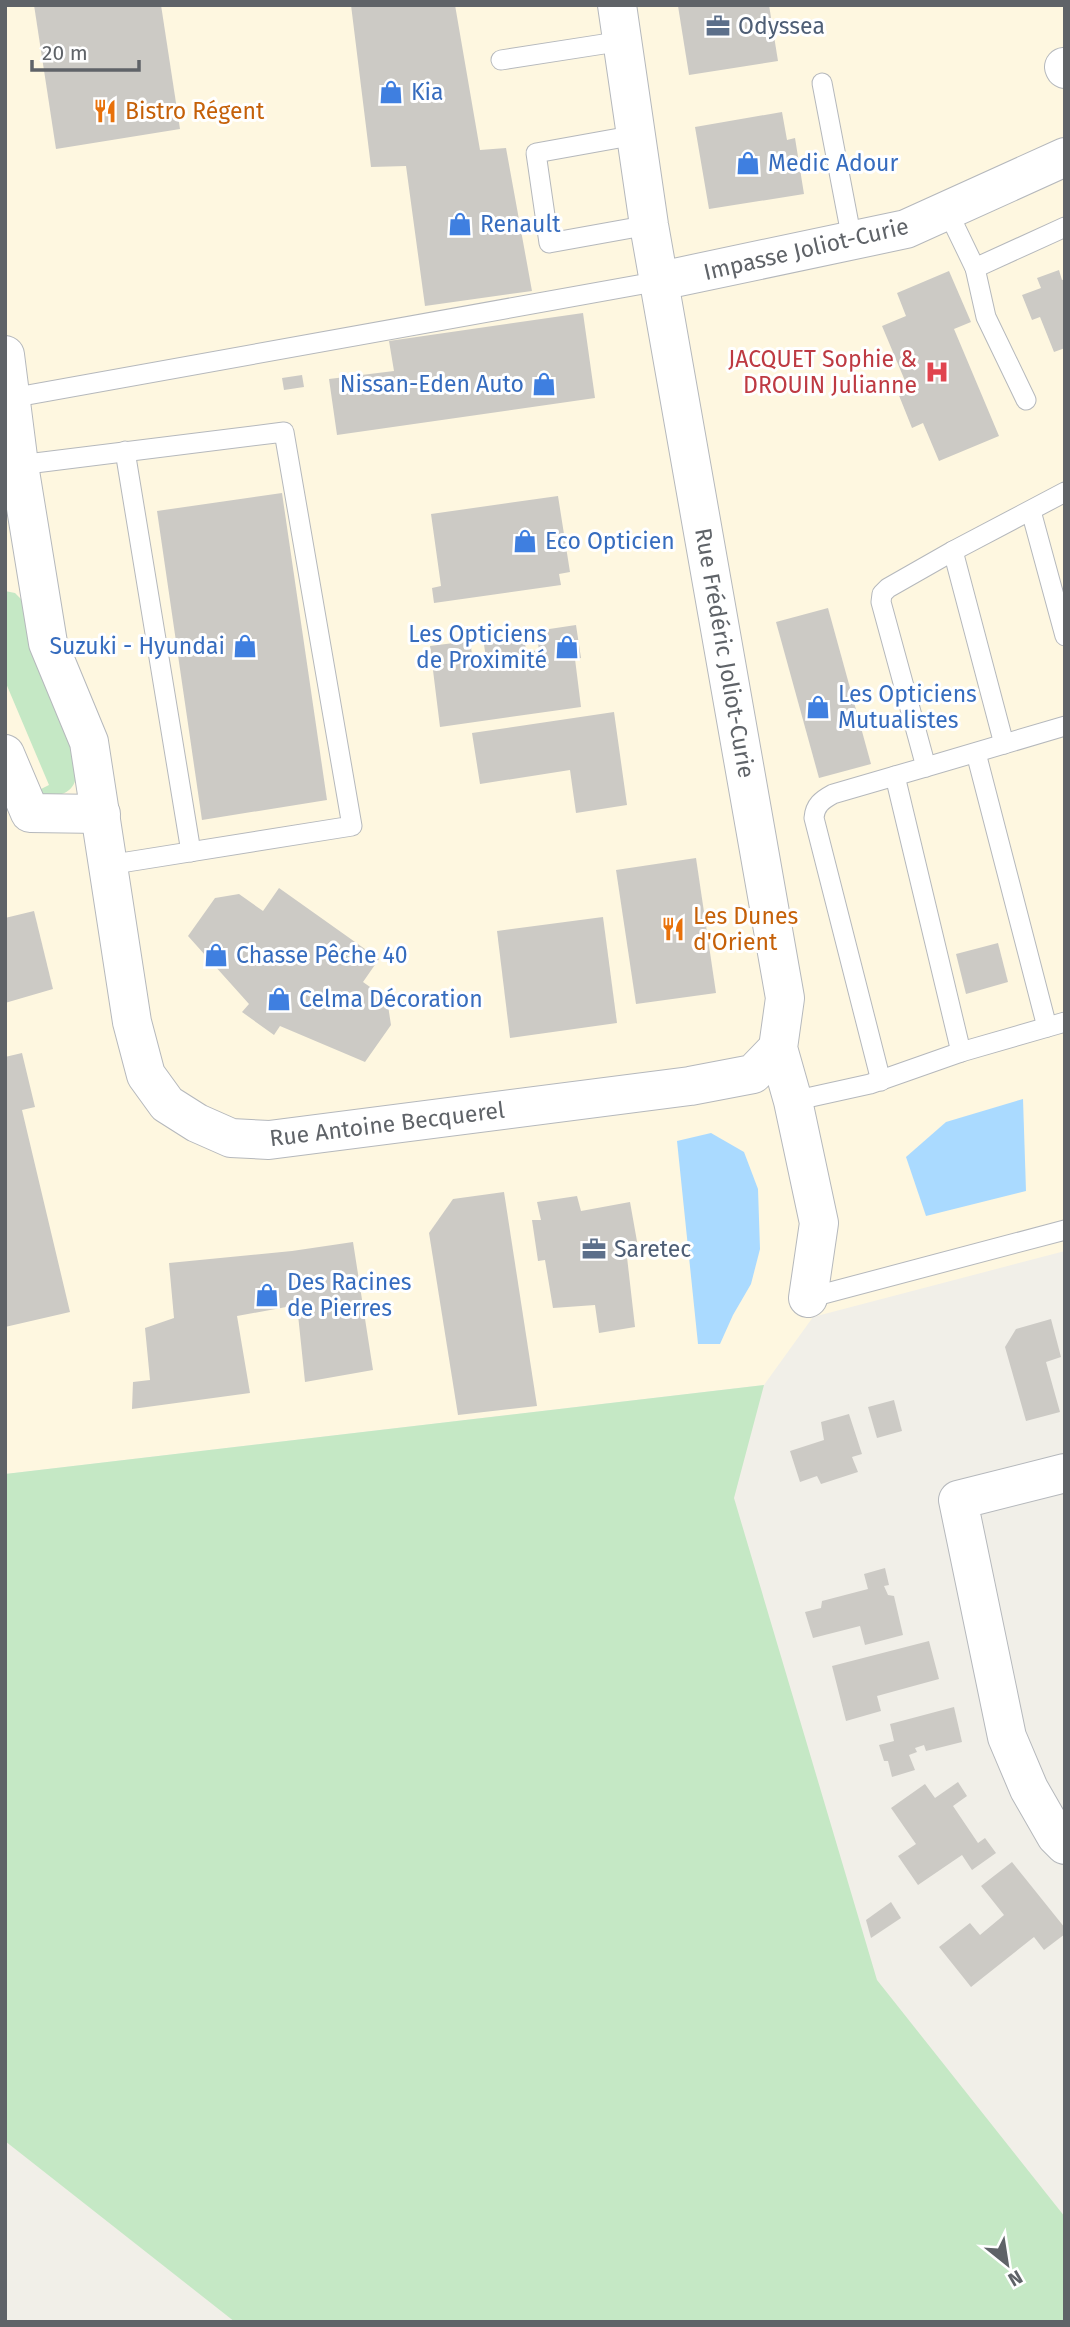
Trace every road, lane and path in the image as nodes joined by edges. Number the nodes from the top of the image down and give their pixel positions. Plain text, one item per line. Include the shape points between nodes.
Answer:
1 (620, 23) edge
2 (501, 60) dead end
3 (822, 83) dead end
4 (636, 135) junction
5 (1065, 157) edge
6 (947, 211) junction
7 (649, 225) junction
8 (1065, 227) edge
9 (852, 240) junction
10 (975, 268) junction
11 (660, 281) junction
12 (7, 372) edge
13 (1026, 400) dead end
14 (125, 451) junction
15 (19, 465) junction
16 (1065, 492) edge
17 (1031, 511) junction
18 (953, 551) junction
19 (21, 569) edge
20 (1065, 636) edge
21 (1064, 729) edge
22 (1004, 744) junction
23 (976, 753) junction
24 (5, 754) edge
25 (926, 766) junction
26 (894, 776) junction
27 (101, 814) junction
28 (191, 852) junction
29 (108, 865) junction
30 (1056, 1024) edge
31 (778, 1048) junction
32 (961, 1052) junction
33 (881, 1081) junction
34 (793, 1101) junction
35 (1065, 1230) edge
36 (808, 1298) joint
37 (1065, 1473) edge
38 (1065, 1845) edge

1 - 2 lane
1 - 4 street, Rue Frédéric Joliot-Curie
3 - 9 lane
4 - 7 street, Rue Frédéric Joliot-Curie
4 - 7 lane via 536,153 545,217 549,243
5 - 6 street, Impasse Joliot-Curie
6 - 9 street, Impasse Joliot-Curie via 906,229
6 - 10 lane
7 - 11 street, Rue Frédéric Joliot-Curie
8 - 10 lane
9 - 11 street, Impasse Joliot-Curie
10 - 13 lane via 986,317
11 - 12 lane
11 - 31 street, Rue Frédéric Joliot-Curie via 785,999
12 - 15 street, Rue Antoine Becquerel
14 - 15 lane
14 - 28 lane
14 - 28 lane via 284,432 352,825
15 - 19 street, Rue Antoine Becquerel
16 - 17 lane
17 - 18 lane
17 - 20 lane
18 - 22 lane
18 - 25 lane via 882,594
19 - 27 street, Rue Antoine Becquerel via 89,742
21 - 22 lane
22 - 23 lane
23 - 25 lane
23 - 30 lane
24 - 27 street via 30,813
25 - 26 lane
26 - 32 lane
26 - 33 lane via 833,794 820,803 814,818
27 - 29 street, Rue Antoine Becquerel
28 - 29 lane
29 - 31 street, Rue Antoine Becquerel via 132,1022 146,1075 167,1104 230,1138 269,1140 690,1086 753,1073
30 - 32 lane
31 - 34 street, Rue Frédéric Joliot-Curie
32 - 33 lane
33 - 34 lane
34 - 36 street, Rue Frédéric Joliot-Curie via 819,1223
35 - 36 lane
37 - 38 street via 958,1500 1007,1737 1029,1789

